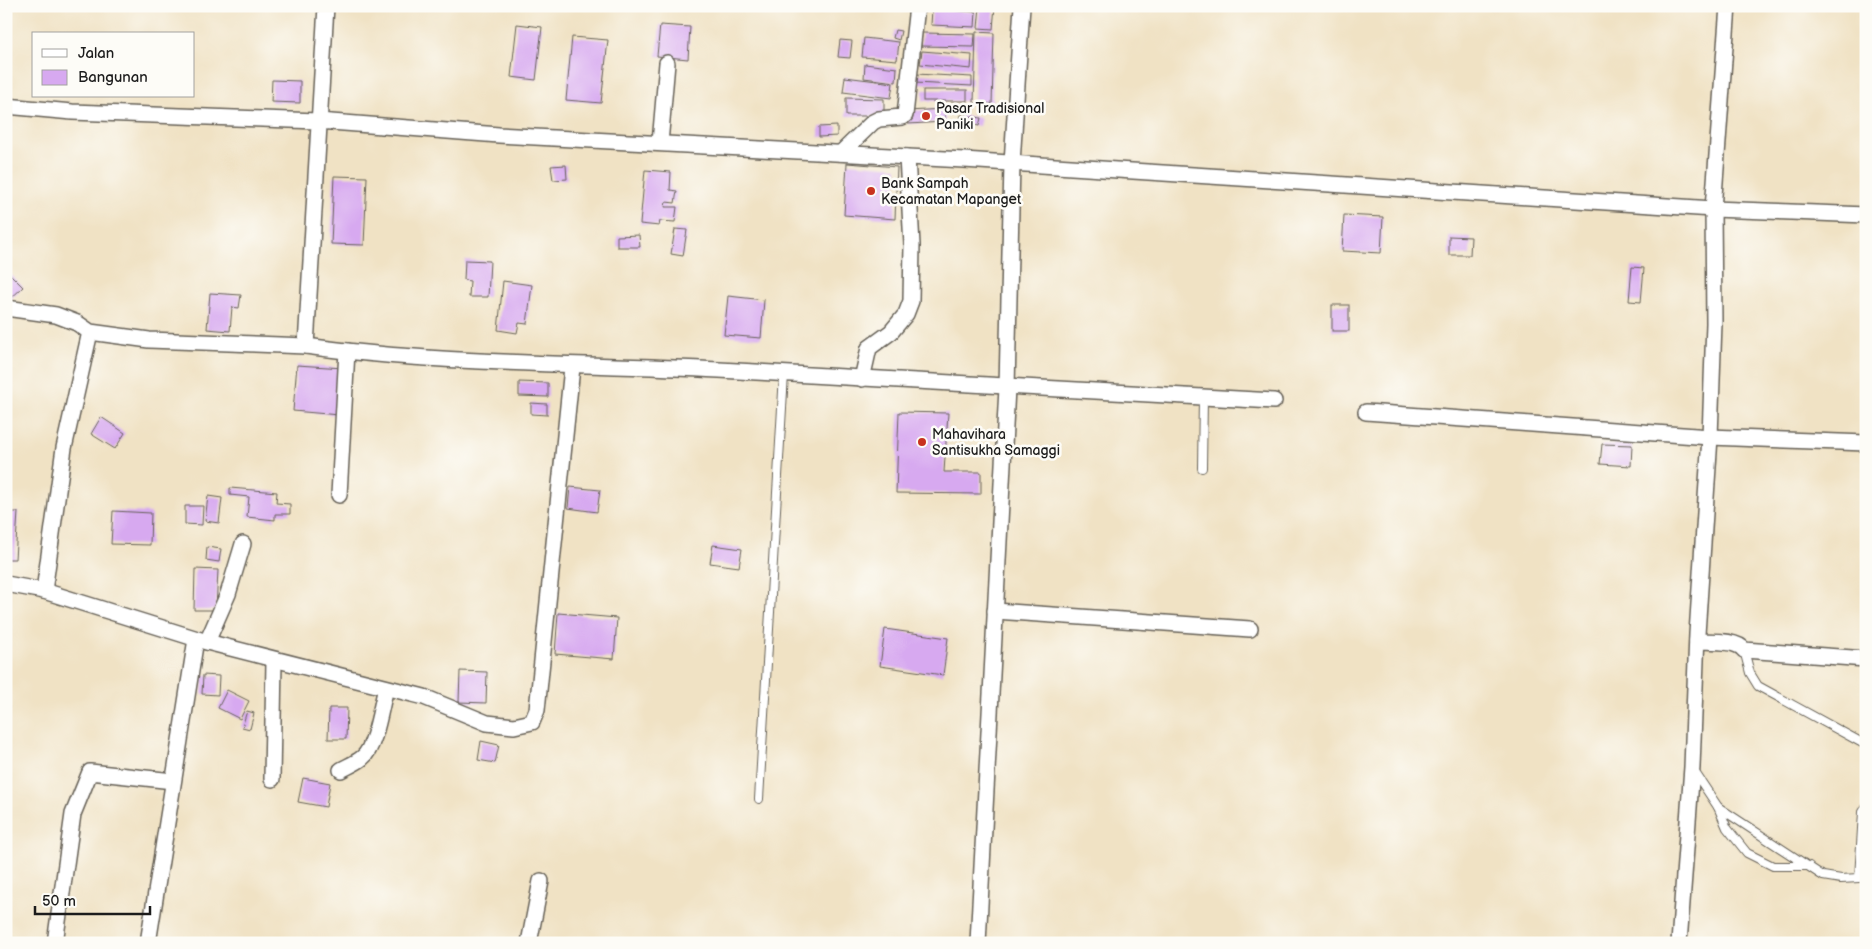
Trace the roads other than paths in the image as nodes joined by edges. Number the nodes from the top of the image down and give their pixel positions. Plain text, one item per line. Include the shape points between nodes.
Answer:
1 (326, 6) edge
2 (917, 6) edge
3 (1022, 6) edge
4 (1728, 6) edge
5 (666, 63) dead end
6 (6, 106) edge
7 (318, 122) junction
8 (660, 143) junction
9 (841, 153) junction
10 (907, 156) junction
11 (1012, 163) junction
12 (1713, 209) junction
13 (1866, 215) edge
14 (6, 308) edge
15 (90, 332) junction
16 (306, 346) junction
17 (347, 351) junction
18 (572, 366) junction
19 (784, 374) junction
20 (862, 379) junction
21 (1007, 388) junction
22 (1203, 398) junction
23 (1274, 402) dead end
24 (1366, 412) dead end
25 (1710, 437) junction
26 (1866, 443) edge
27 (1202, 468) dead end
28 (339, 495) dead end
29 (243, 544) dead end
30 (6, 584) edge
31 (44, 591) junction
32 (995, 611) junction
33 (1250, 629) dead end
34 (201, 641) junction
35 (1697, 641) junction
36 (1744, 650) junction
37 (1866, 659) edge
38 (274, 661) junction
39 (386, 688) junction
40 (1866, 745) edge
41 (1692, 767) junction
42 (341, 770) dead end
43 (272, 779) dead end
44 (173, 781) junction
45 (759, 799) dead end
46 (1718, 807) junction
47 (1866, 807) edge
48 (1809, 866) junction
49 (1862, 878) edge
50 (541, 882) dead end
51 (55, 943) edge
52 (148, 943) edge
53 (529, 943) edge
54 (978, 943) edge
55 (1679, 943) edge

1 - 7 street
2 - 9 street via 905,115 873,122
3 - 11 street
4 - 12 street
5 - 8 street
6 - 7 street via 72,112
7 - 8 street
7 - 16 street
8 - 9 street
9 - 10 street
10 - 11 street
10 - 20 street via 912,245 911,301 906,314 892,332 869,348
11 - 12 street
11 - 21 street
12 - 13 street
12 - 25 street
14 - 15 street via 56,315 77,322
15 - 16 street via 148,340
15 - 31 street via 64,448
16 - 17 street
17 - 18 street
17 - 28 street
18 - 19 street
18 - 39 street via 537,710 532,722 514,726 487,723 424,697
19 - 20 street
19 - 45 lane
20 - 21 street
21 - 22 street
21 - 32 street
22 - 23 street
22 - 27 lane
24 - 25 street
25 - 26 street
25 - 35 street
29 - 34 street via 228,594
30 - 31 street
31 - 34 street
32 - 33 street
32 - 54 street
34 - 38 street
34 - 44 street
35 - 36 street via 1735,644
35 - 41 street
36 - 37 street
36 - 40 lane via 1758,686
38 - 39 street
38 - 43 street
39 - 42 street via 367,753
41 - 46 lane
41 - 55 street
44 - 51 street via 90,772 73,814
44 - 52 street
46 - 48 lane
46 - 48 lane via 1727,828 1747,853 1782,868
47 - 49 lane via 1863,812
48 - 49 lane via 1823,876
50 - 53 street

